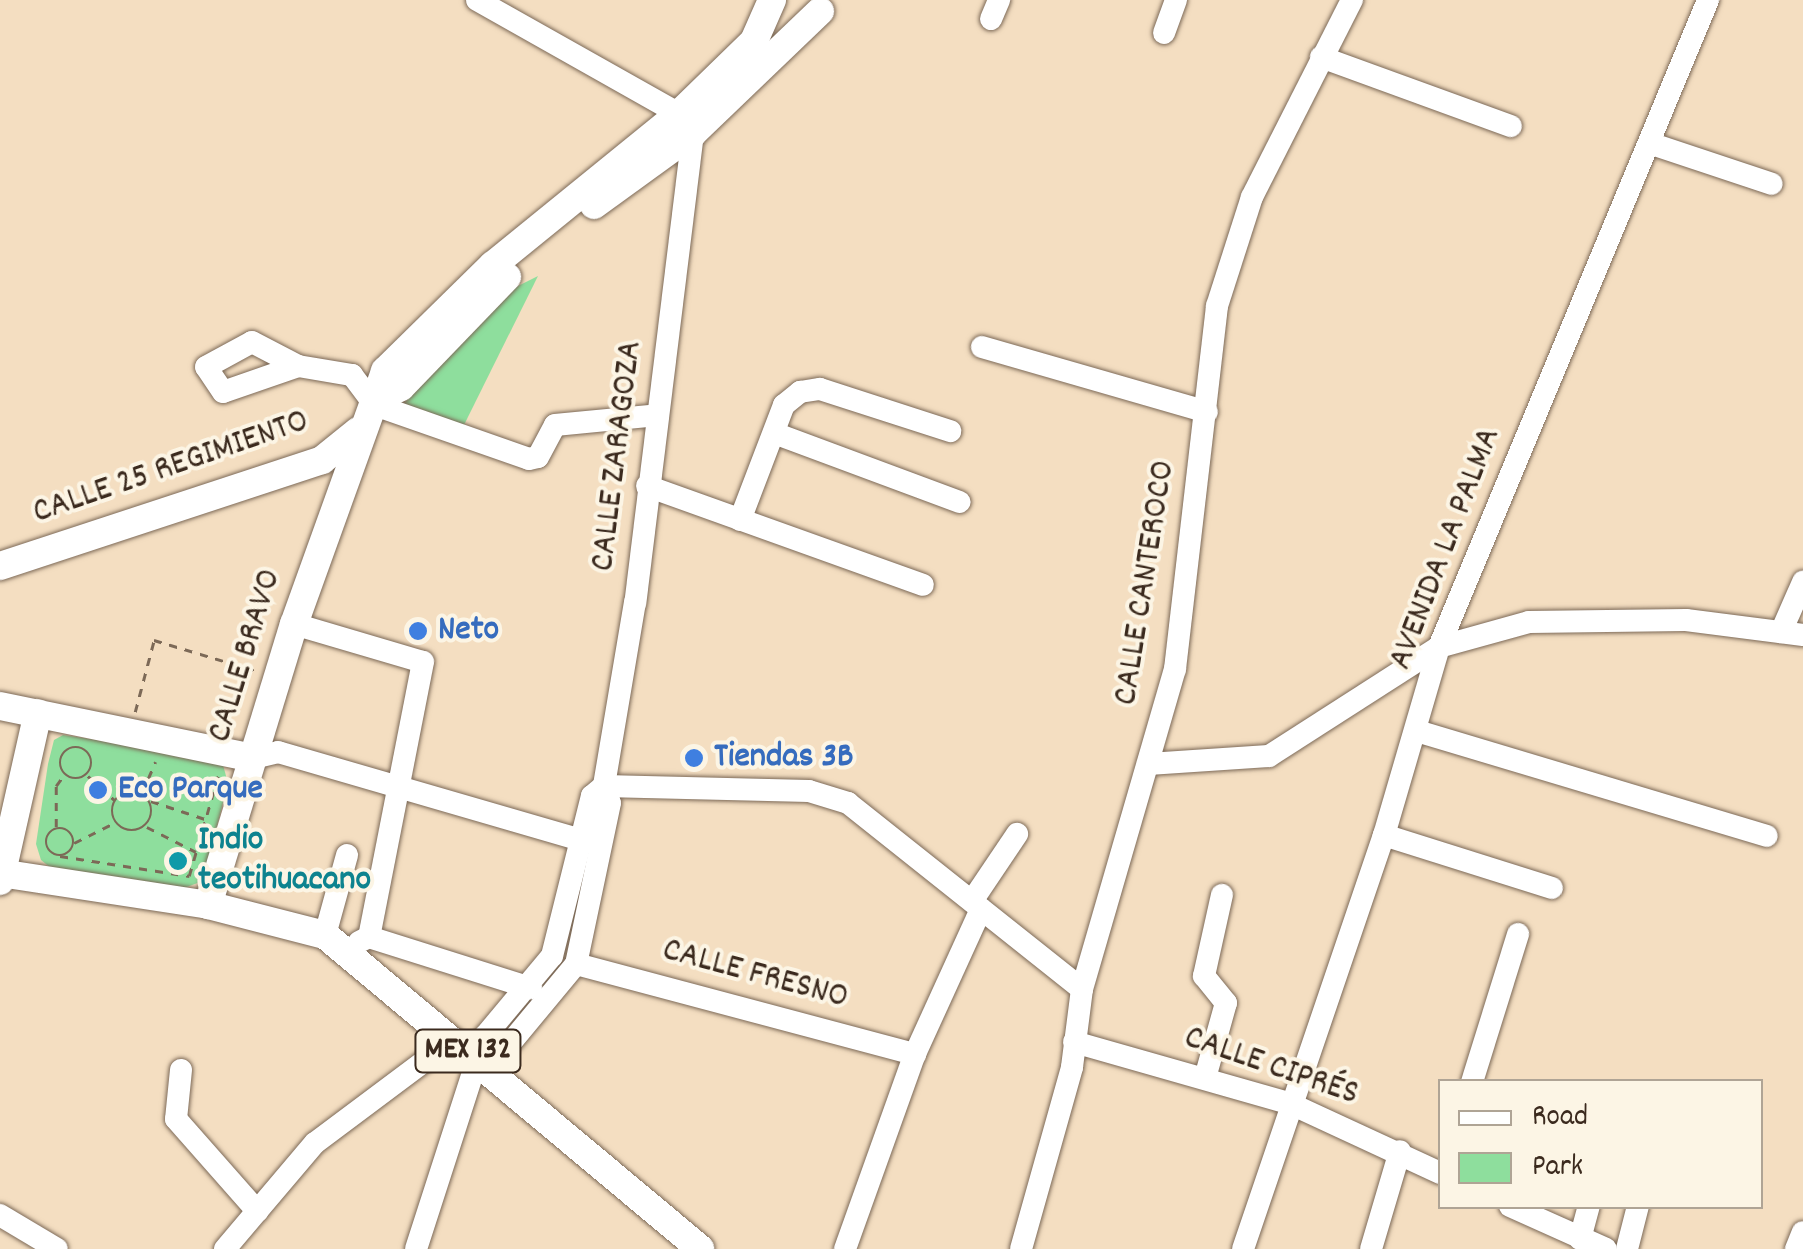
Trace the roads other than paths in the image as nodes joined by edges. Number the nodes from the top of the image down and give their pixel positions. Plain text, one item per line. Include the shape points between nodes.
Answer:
1 (476, 0) edge
2 (772, 0) edge
3 (789, 0) edge
4 (1176, 0) edge
5 (1352, 0) edge
6 (1708, 0) edge
7 (830, 5) edge
8 (1164, 33) dead end
9 (1321, 57) junction
10 (686, 123) junction
11 (1511, 126) dead end
12 (1652, 144) junction
13 (1772, 184) dead end
14 (982, 347) dead end
15 (298, 366) dead end
16 (377, 402) junction
17 (1207, 412) junction
18 (658, 414) junction
19 (359, 430) junction
20 (950, 430) dead end
21 (774, 432) junction
22 (647, 486) junction
23 (960, 502) dead end
24 (740, 520) junction
25 (0, 566) edge
26 (1803, 582) edge
27 (923, 585) dead end
28 (294, 624) junction
29 (1792, 634) edge
30 (1438, 647) junction
31 (0, 706) edge
32 (38, 713) junction
33 (1417, 731) junction
34 (254, 758) junction
35 (1148, 764) junction
36 (604, 786) junction
37 (402, 788) junction
38 (1017, 834) dead end
39 (1384, 835) junction
40 (1767, 836) dead end
41 (581, 840) junction
42 (347, 855) dead end
43 (2, 876) edge
44 (1552, 888) dead end
45 (1222, 895) dead end
46 (208, 905) junction
47 (976, 905) junction
48 (1518, 934) dead end
49 (347, 940) junction
50 (576, 964) junction
51 (531, 988) junction
52 (1082, 989) junction
53 (454, 1039) junction
54 (1074, 1042) junction
55 (915, 1054) junction
56 (480, 1061) junction
57 (181, 1070) dead end
58 (1204, 1078) junction
59 (1473, 1079) edge
60 (1291, 1104) junction
61 (1400, 1150) junction
62 (1438, 1171) edge
63 (1516, 1209) edge
64 (1588, 1209) edge
65 (1637, 1209) edge
66 (257, 1211) junction
67 (0, 1215) edge
68 (1550, 1226) junction
69 (1803, 1232) edge
70 (1580, 1238) junction
71 (58, 1249) edge
72 (225, 1249) edge
73 (416, 1249) edge
74 (700, 1249) edge
75 (845, 1249) edge
76 (1022, 1249) edge
77 (1243, 1249) edge
78 (1371, 1249) edge
79 (1543, 1249) edge
80 (1606, 1249) edge
81 (1627, 1249) edge
82 (1796, 1249) edge

1 - 10 street
2 - 10 main road via 754,42
3 - 7 main road
4 - 8 street
5 - 9 street, CALLE CANTEROCO
6 - 12 street, AVENIDA LA PALMA
7 - 10 main road
9 - 11 street
9 - 17 street, CALLE CANTEROCO via 1233,249 1217,306
10 - 16 main road via 504,280 400,388
10 - 18 street, CALLE ZARAGOZA
12 - 13 street
12 - 30 street, AVENIDA LA PALMA
14 - 17 street
15 - 16 street via 352,375
16 - 18 street via 534,459 556,425
16 - 19 main road
17 - 35 street, CALLE CANTEROCO via 1175,669
18 - 22 street, CALLE ZARAGOZA
19 - 25 main road, CALLE 25 REGIMIENTO via 322,460
19 - 28 main road, CALLE BRAVO
20 - 21 street via 820,388 784,404
21 - 23 street
21 - 24 street
22 - 24 street
22 - 36 street, CALLE ZARAGOZA
24 - 27 street
26 - 29 street
28 - 34 main road, CALLE BRAVO
28 - 37 street via 423,662
29 - 30 street via 1686,620 1557,620
30 - 33 street, AVENIDA LA PALMA
30 - 35 street via 1269,756
31 - 32 main road
32 - 34 main road
32 - 43 main road
33 - 39 street, AVENIDA LA PALMA
33 - 40 street
34 - 37 street via 278,752
34 - 46 main road, CALLE BRAVO
35 - 52 street, CALLE CANTEROCO
36 - 41 street, CALLE ZARAGOZA via 592,796
36 - 47 street via 829,796 861,811
36 - 50 street, CALLE ZARAGOZA via 610,803
37 - 41 street
37 - 49 street
38 - 47 street
39 - 44 street
39 - 60 street, AVENIDA LA PALMA
41 - 51 street, CALLE ZARAGOZA via 552,956
42 - 49 street
43 - 46 main road, MEX 132
45 - 58 street via 1204,976 1226,1002
46 - 49 main road, MEX 132
47 - 52 street
47 - 55 street
48 - 59 street
49 - 51 street
49 - 53 main road, MEX 132
50 - 55 street, CALLE FRESNO
50 - 56 street, CALLE ZARAGOZA via 503,1052
51 - 56 street, CALLE ZARAGOZA via 485,1036
52 - 54 street, CALLE CANTEROCO
53 - 56 main road, MEX 132
53 - 66 street via 315,1143
54 - 58 street, CALLE CIPRÉS
54 - 76 street, CALLE CANTEROCO
55 - 75 street
56 - 73 street, CALLE ZARAGOZA
56 - 74 main road, MEX 132
57 - 66 street via 176,1119
58 - 60 street, CALLE CIPRÉS
60 - 61 street, CALLE CIPRÉS
60 - 77 street, AVENIDA LA PALMA
61 - 62 street, CALLE CIPRÉS
61 - 78 street
63 - 68 street
64 - 70 street
65 - 81 street
66 - 72 street
67 - 71 street
68 - 70 street
68 - 79 street
69 - 82 street
70 - 80 street

